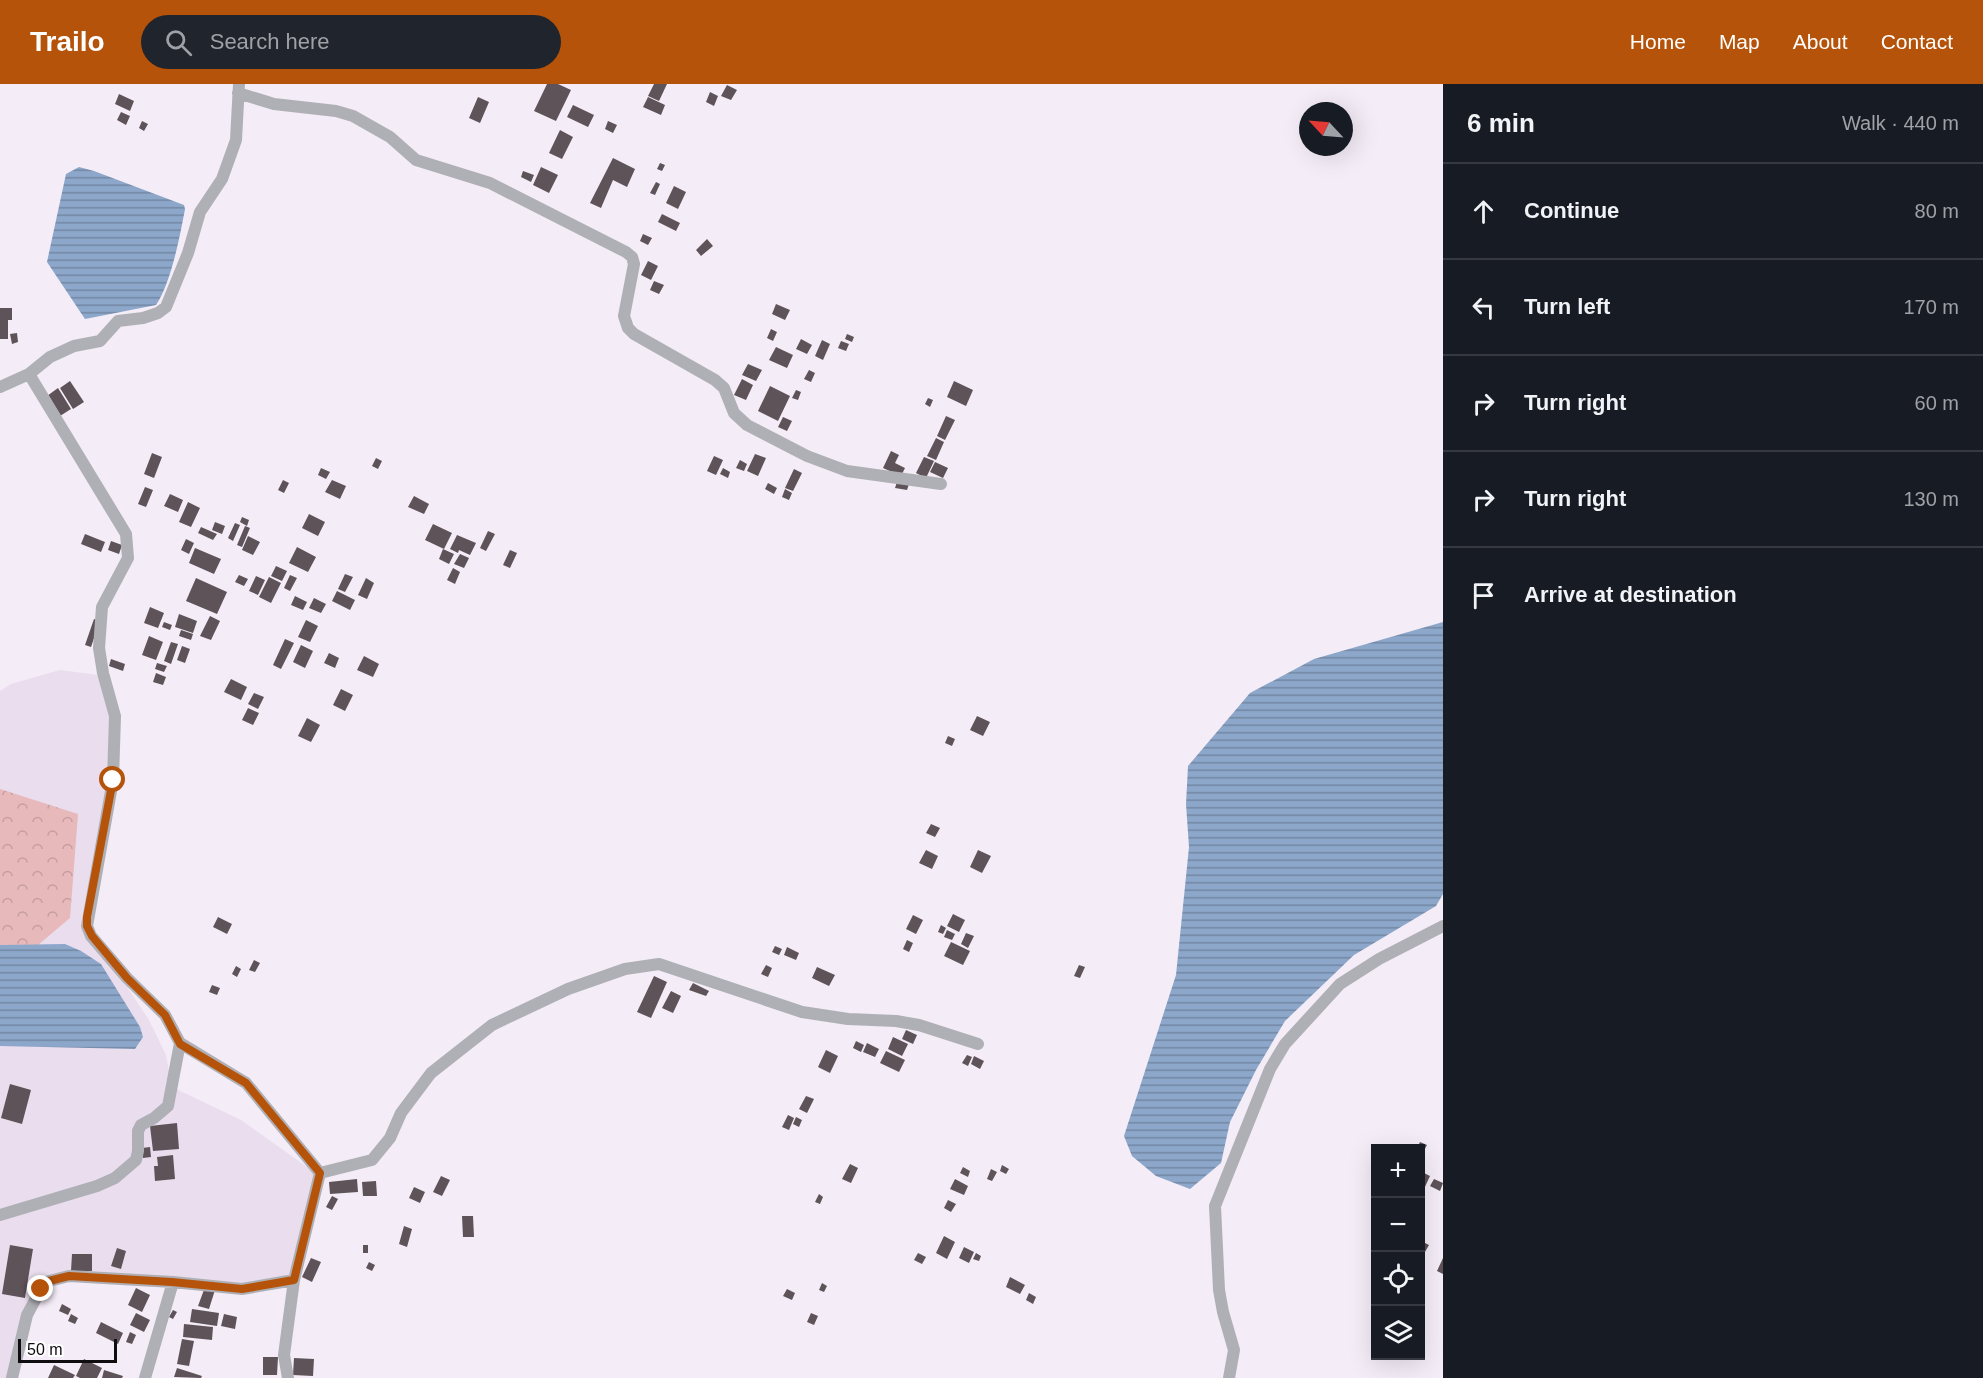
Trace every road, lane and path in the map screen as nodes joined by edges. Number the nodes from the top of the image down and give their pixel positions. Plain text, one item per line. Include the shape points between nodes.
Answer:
1 (238, 86) edge
2 (29, 374) junction
3 (0, 387) edge
4 (941, 484) dead end
5 (1443, 926) edge
6 (180, 1044) junction
7 (978, 1044) dead end
8 (320, 1173) junction
9 (0, 1215) edge
10 (294, 1280) junction
11 (172, 1282) junction
12 (12, 1378) edge
13 (145, 1378) edge
14 (288, 1378) edge
15 (1229, 1378) edge

1 - 2 street via 236,140 222,179 200,212 166,307 143,318 118,321 100,341 50,357
1 - 4 street via 274,104 353,116 390,137 416,160 490,183 626,252 634,264 624,316 628,328 715,380 724,388 734,413 747,425 807,456 847,471
2 - 3 street
2 - 6 street via 126,534 128,558 102,607 99,648 115,716 113,780 87,926 127,978 165,1015
5 - 15 street via 1340,984 1286,1044 1270,1069 1215,1206 1220,1290 1234,1350
6 - 8 street via 246,1083
6 - 9 street via 168,1106 141,1125 133,1163 108,1182
7 - 8 street via 919,1025 802,1012 659,964 625,969 568,989 492,1025 431,1073 372,1160
8 - 10 street
10 - 11 street via 242,1289
10 - 14 street via 284,1355
11 - 12 street via 69,1276 49,1281 27,1315
11 - 13 street

